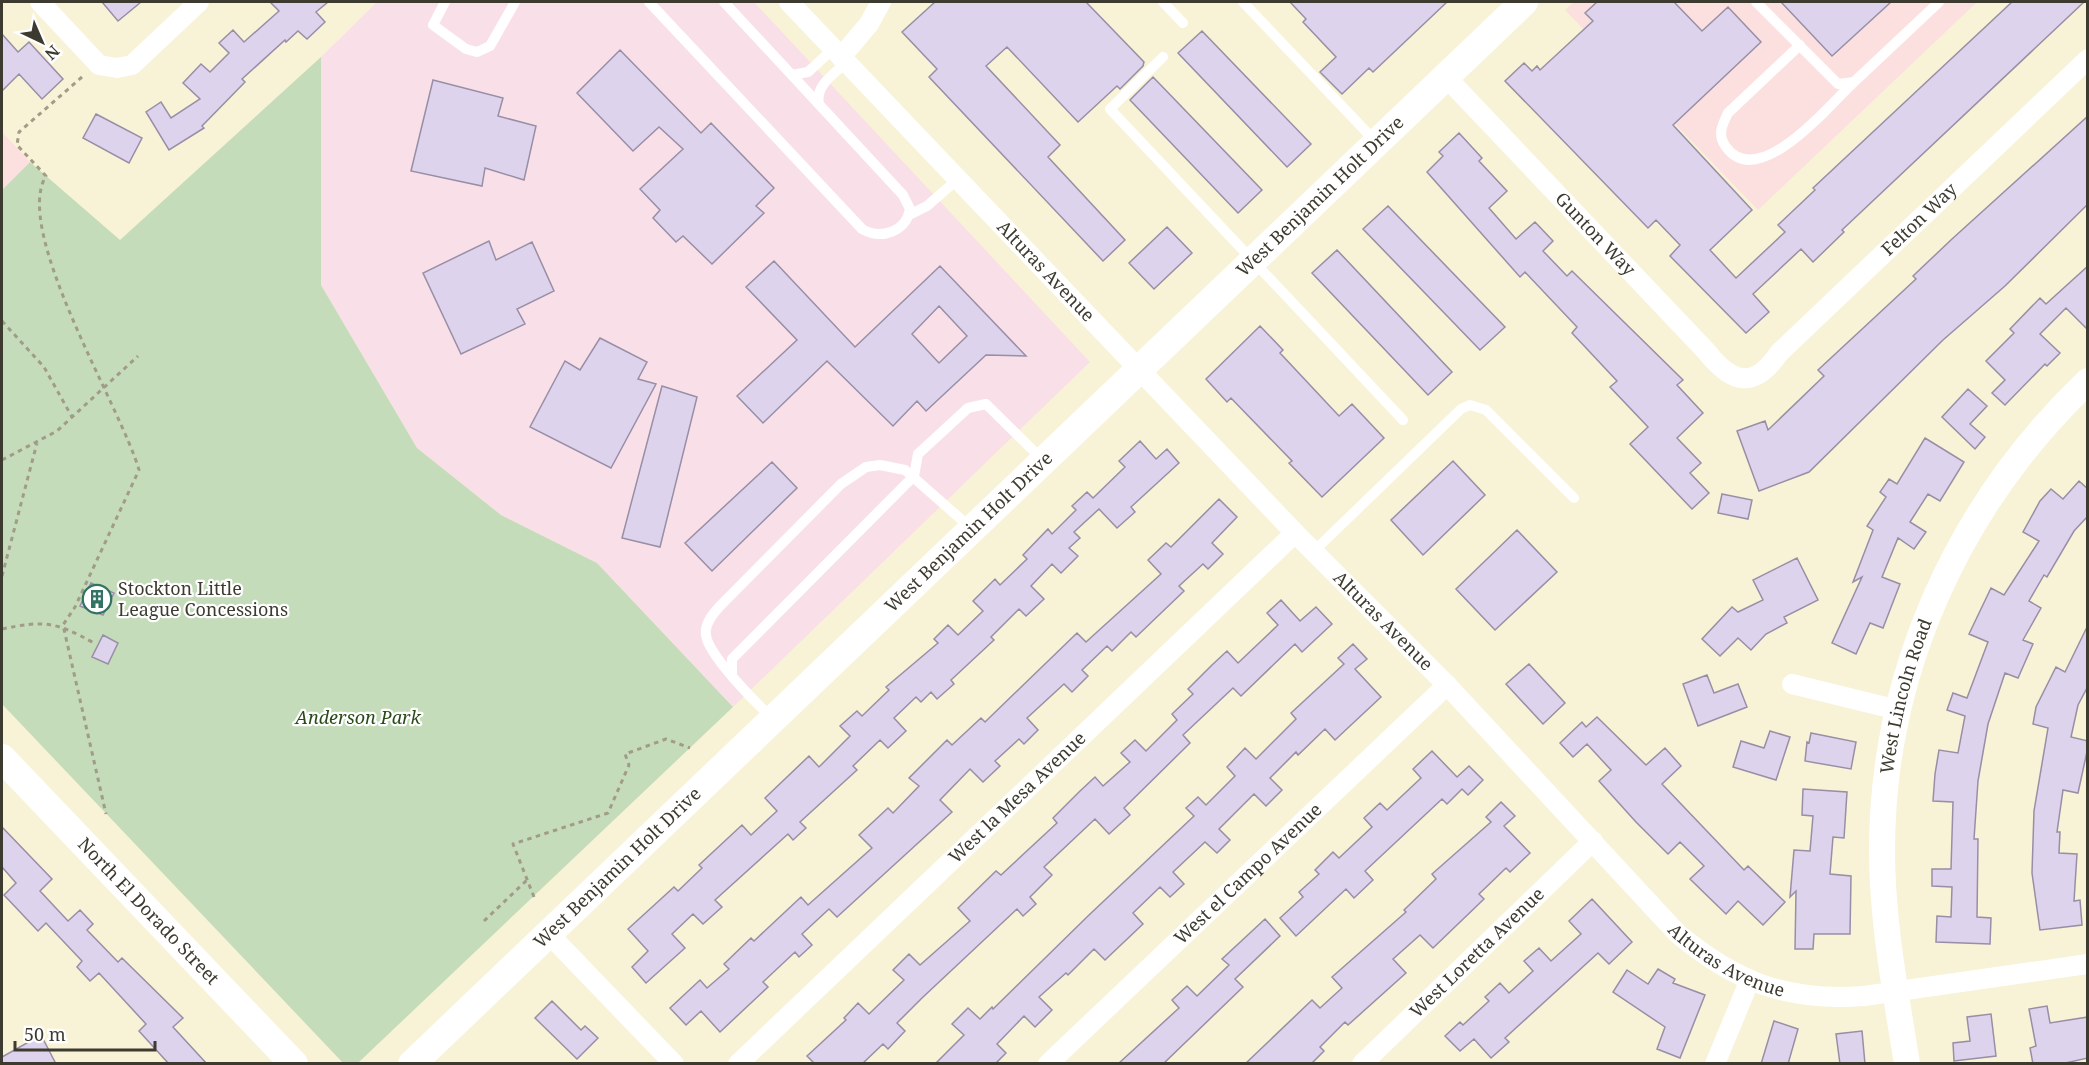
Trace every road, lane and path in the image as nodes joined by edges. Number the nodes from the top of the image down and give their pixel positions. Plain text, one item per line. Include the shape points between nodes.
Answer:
1 (40, 2) edge
2 (199, 2) edge
3 (445, 2) edge
4 (515, 2) edge
5 (650, 2) edge
6 (724, 2) edge
7 (789, 2) edge
8 (881, 2) edge
9 (1163, 2) edge
10 (1243, 2) edge
11 (1524, 2) edge
12 (1756, 2) edge
13 (1939, 2) edge
14 (1183, 23) dead end
15 (1800, 45) junction
16 (840, 56) junction
17 (1163, 57) dead end
18 (2088, 59) edge
19 (792, 75) junction
20 (1445, 76) junction
21 (82, 77) dead end
22 (1854, 82) junction
23 (819, 104) junction
24 (1376, 142) junction
25 (958, 179) junction
26 (909, 215) junction
27 (1251, 262) junction
28 (2, 321) edge
29 (138, 356) dead end
30 (1139, 369) junction
31 (1750, 377) joint
32 (2088, 381) edge
33 (105, 387) junction
34 (72, 417) junction
35 (1403, 420) dead end
36 (37, 443) junction
37 (2, 460) edge
38 (1043, 460) junction
39 (914, 476) junction
40 (1574, 498) dead end
41 (971, 528) junction
42 (1295, 533) junction
43 (1313, 552) junction
44 (2, 576) edge
45 (63, 626) junction
46 (2, 629) edge
47 (94, 643) dead end
48 (732, 674) junction
49 (1792, 684) dead end
50 (1447, 685) junction
51 (1898, 710) junction
52 (772, 718) junction
53 (690, 748) dead end
54 (2, 758) edge
55 (106, 814) dead end
56 (1593, 842) junction
57 (527, 880) junction
58 (534, 897) dead end
59 (484, 921) dead end
60 (547, 932) junction
61 (2088, 964) edge
62 (1749, 982) junction
63 (1895, 992) junction
64 (294, 1064) edge
65 (412, 1064) edge
66 (674, 1064) edge
67 (738, 1064) edge
68 (1048, 1064) edge
69 (1362, 1064) edge
70 (1715, 1064) edge
71 (1907, 1064) edge

1 - 2 street via 99,65 117,68 132,65
3 - 4 lane via 433,25 466,49 477,52 490,46
5 - 26 lane via 862,229 891,234
6 - 19 lane
7 - 16 street, Alturas Avenue
8 - 16 street via 869,24
9 - 14 lane
10 - 24 lane
11 - 20 main road, West Benjamin Holt Drive
12 - 15 lane
13 - 22 lane
15 - 22 lane via 1838,84
15 - 22 lane via 1728,113 1721,135 1735,156 1748,160 1774,155
16 - 19 lane via 808,72
16 - 23 lane via 818,93
16 - 25 street, Alturas Avenue
17 - 27 lane via 1110,109
18 - 31 street, Felton Way via 1779,353 1768,369
19 - 23 lane
20 - 24 main road, West Benjamin Holt Drive
20 - 31 street, Gunton Way via 1722,372
21 - 33 path via 19,132 17,145 46,176 41,183 39,216 43,240
23 - 26 lane via 903,195 909,203
24 - 27 main road, West Benjamin Holt Drive
25 - 26 lane via 927,206
25 - 30 street, Alturas Avenue
27 - 30 main road, West Benjamin Holt Drive
27 - 35 lane
28 - 34 path via 44,367
29 - 33 path
30 - 38 main road, West Benjamin Holt Drive
30 - 42 street, Alturas Avenue
32 - 51 street, West Lincoln Road via 2020,452 1964,536 1928,612
33 - 34 path
33 - 45 path via 139,470
34 - 36 path
36 - 37 path
36 - 44 path
38 - 39 lane via 987,404 968,408 918,454
38 - 41 main road, West Benjamin Holt Drive
39 - 41 lane
39 - 48 lane via 732,659
39 - 48 lane via 896,466 880,465 850,476 713,613 705,634
40 - 43 lane via 1486,410 1470,405 1461,409
41 - 52 main road, West Benjamin Holt Drive
42 - 43 street, Alturas Avenue
42 - 67 street, West la Mesa Avenue
43 - 50 street, Alturas Avenue
45 - 46 path via 36,624
45 - 47 path
45 - 55 path
48 - 52 lane
49 - 51 street
50 - 56 street, Alturas Avenue
50 - 68 street, West el Campo Avenue
51 - 63 street, West Lincoln Road via 1885,780 1882,852
52 - 60 main road, West Benjamin Holt Drive
53 - 57 path via 666,740 625,754 629,765 608,813 513,844
54 - 64 main road, North El Dorado Street
56 - 62 street, Alturas Avenue via 1677,933 1721,967
56 - 69 street, West Loretta Avenue
57 - 58 path
57 - 59 path
60 - 65 main road, West Benjamin Holt Drive
60 - 66 street
61 - 63 street, Alturas Avenue
62 - 63 street, Alturas Avenue via 1828,999
62 - 70 street
63 - 71 street, West Lincoln Road

